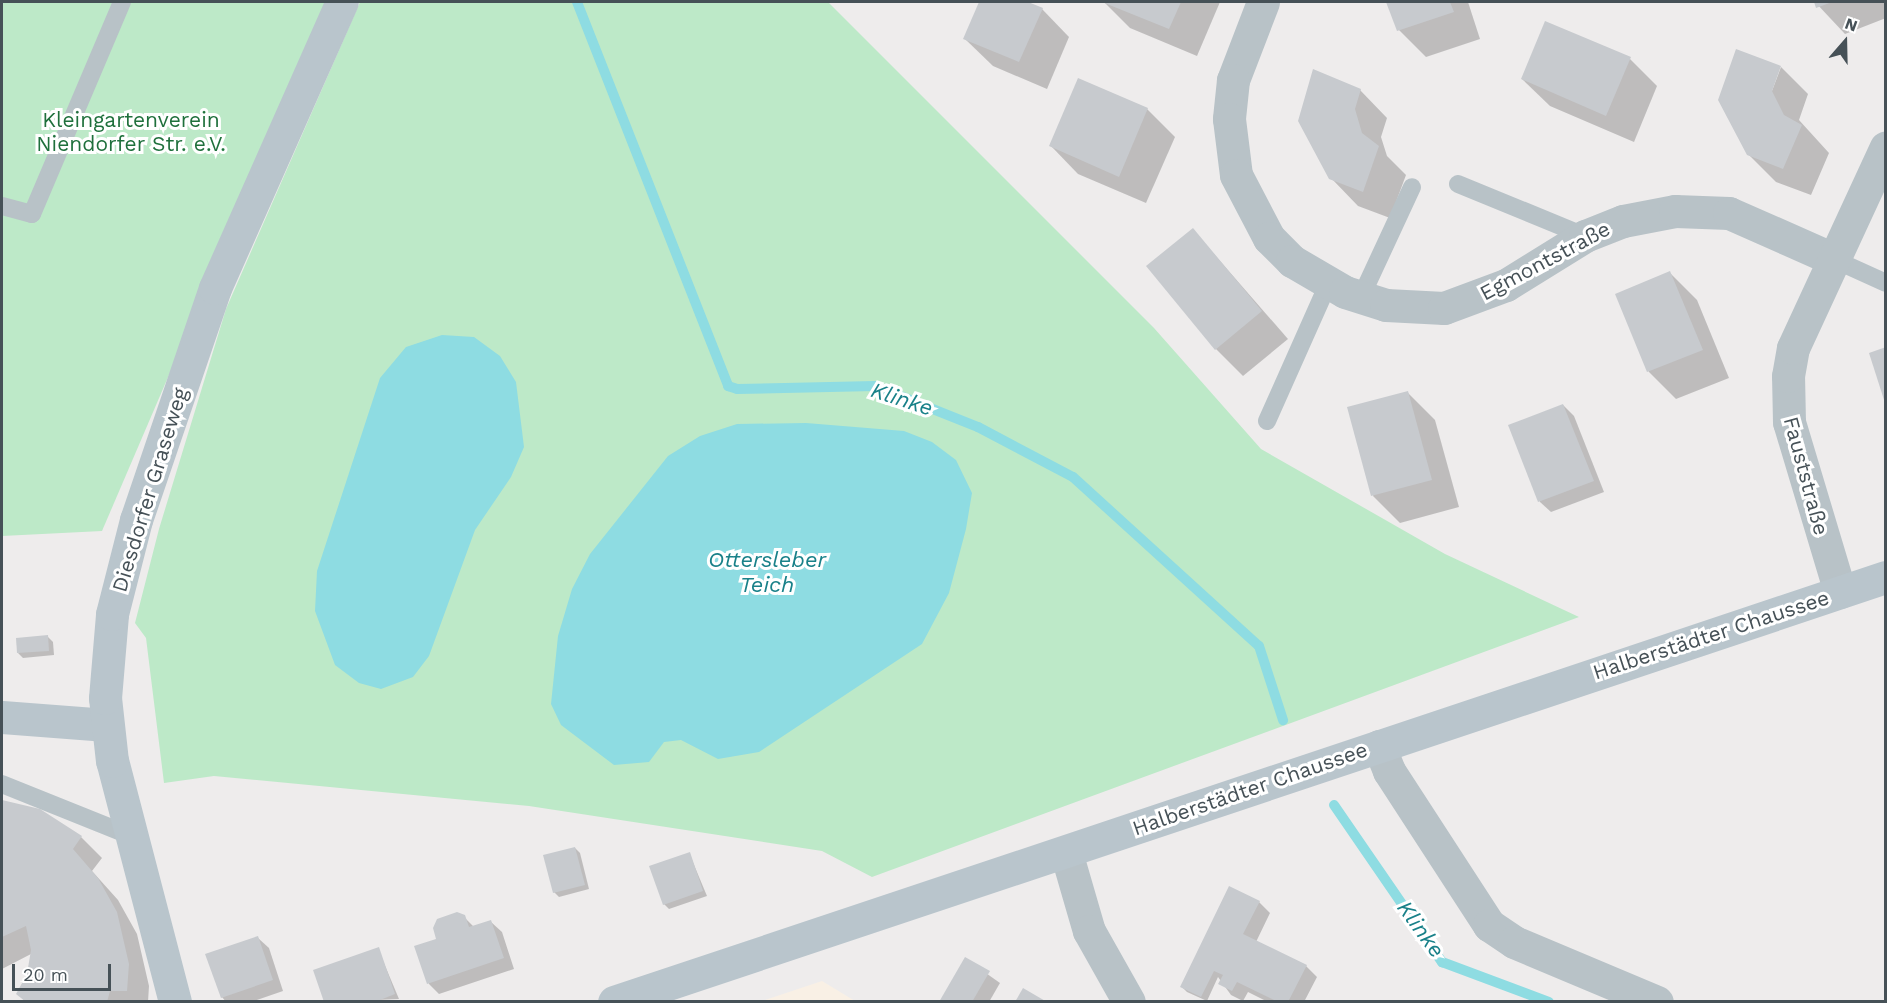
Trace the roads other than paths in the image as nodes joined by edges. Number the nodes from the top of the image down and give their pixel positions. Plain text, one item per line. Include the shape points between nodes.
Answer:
1 (122, 2) edge
2 (342, 2) edge
3 (1263, 2) edge
4 (1886, 147) edge
5 (1458, 184) dead end
6 (1412, 187) dead end
7 (2, 206) edge
8 (1585, 236) junction
9 (1831, 258) junction
10 (1886, 283) edge
11 (1328, 284) junction
12 (1361, 297) junction
13 (1267, 421) dead end
14 (1886, 577) edge
15 (1840, 592) junction
16 (2, 717) edge
17 (107, 725) junction
18 (1379, 746) junction
19 (2, 784) edge
20 (129, 835) junction
21 (1066, 852) junction
22 (175, 1002) edge
23 (614, 1002) edge
24 (1129, 1002) edge
25 (1657, 1002) edge

1 - 7 lane via 32,214
2 - 17 main road, Diesdorfer Graseweg via 215,288 136,520 112,615 105,673
3 - 11 street, Egmontstraße via 1233,80 1229,119 1236,175 1269,238 1292,261
4 - 9 street, Fauststraße
5 - 8 lane
6 - 12 lane
8 - 9 street, Egmontstraße via 1647,214 1702,210 1755,222
8 - 12 street, Egmontstraße via 1506,285 1443,308 1386,305
9 - 10 lane
9 - 15 street, Fauststraße via 1793,348 1786,398 1796,447
11 - 12 street, Egmontstraße
11 - 13 lane
14 - 15 main road, Halberstädter Chaussee
15 - 18 main road, Halberstädter Chaussee
16 - 17 main road
17 - 20 main road, Diesdorfer Graseweg
18 - 21 main road, Halberstädter Chaussee
18 - 25 street via 1389,771 1489,925 1514,942
19 - 20 lane
20 - 22 main road, Diesdorfer Graseweg
21 - 23 main road, Halberstädter Chaussee
21 - 24 street via 1089,931

